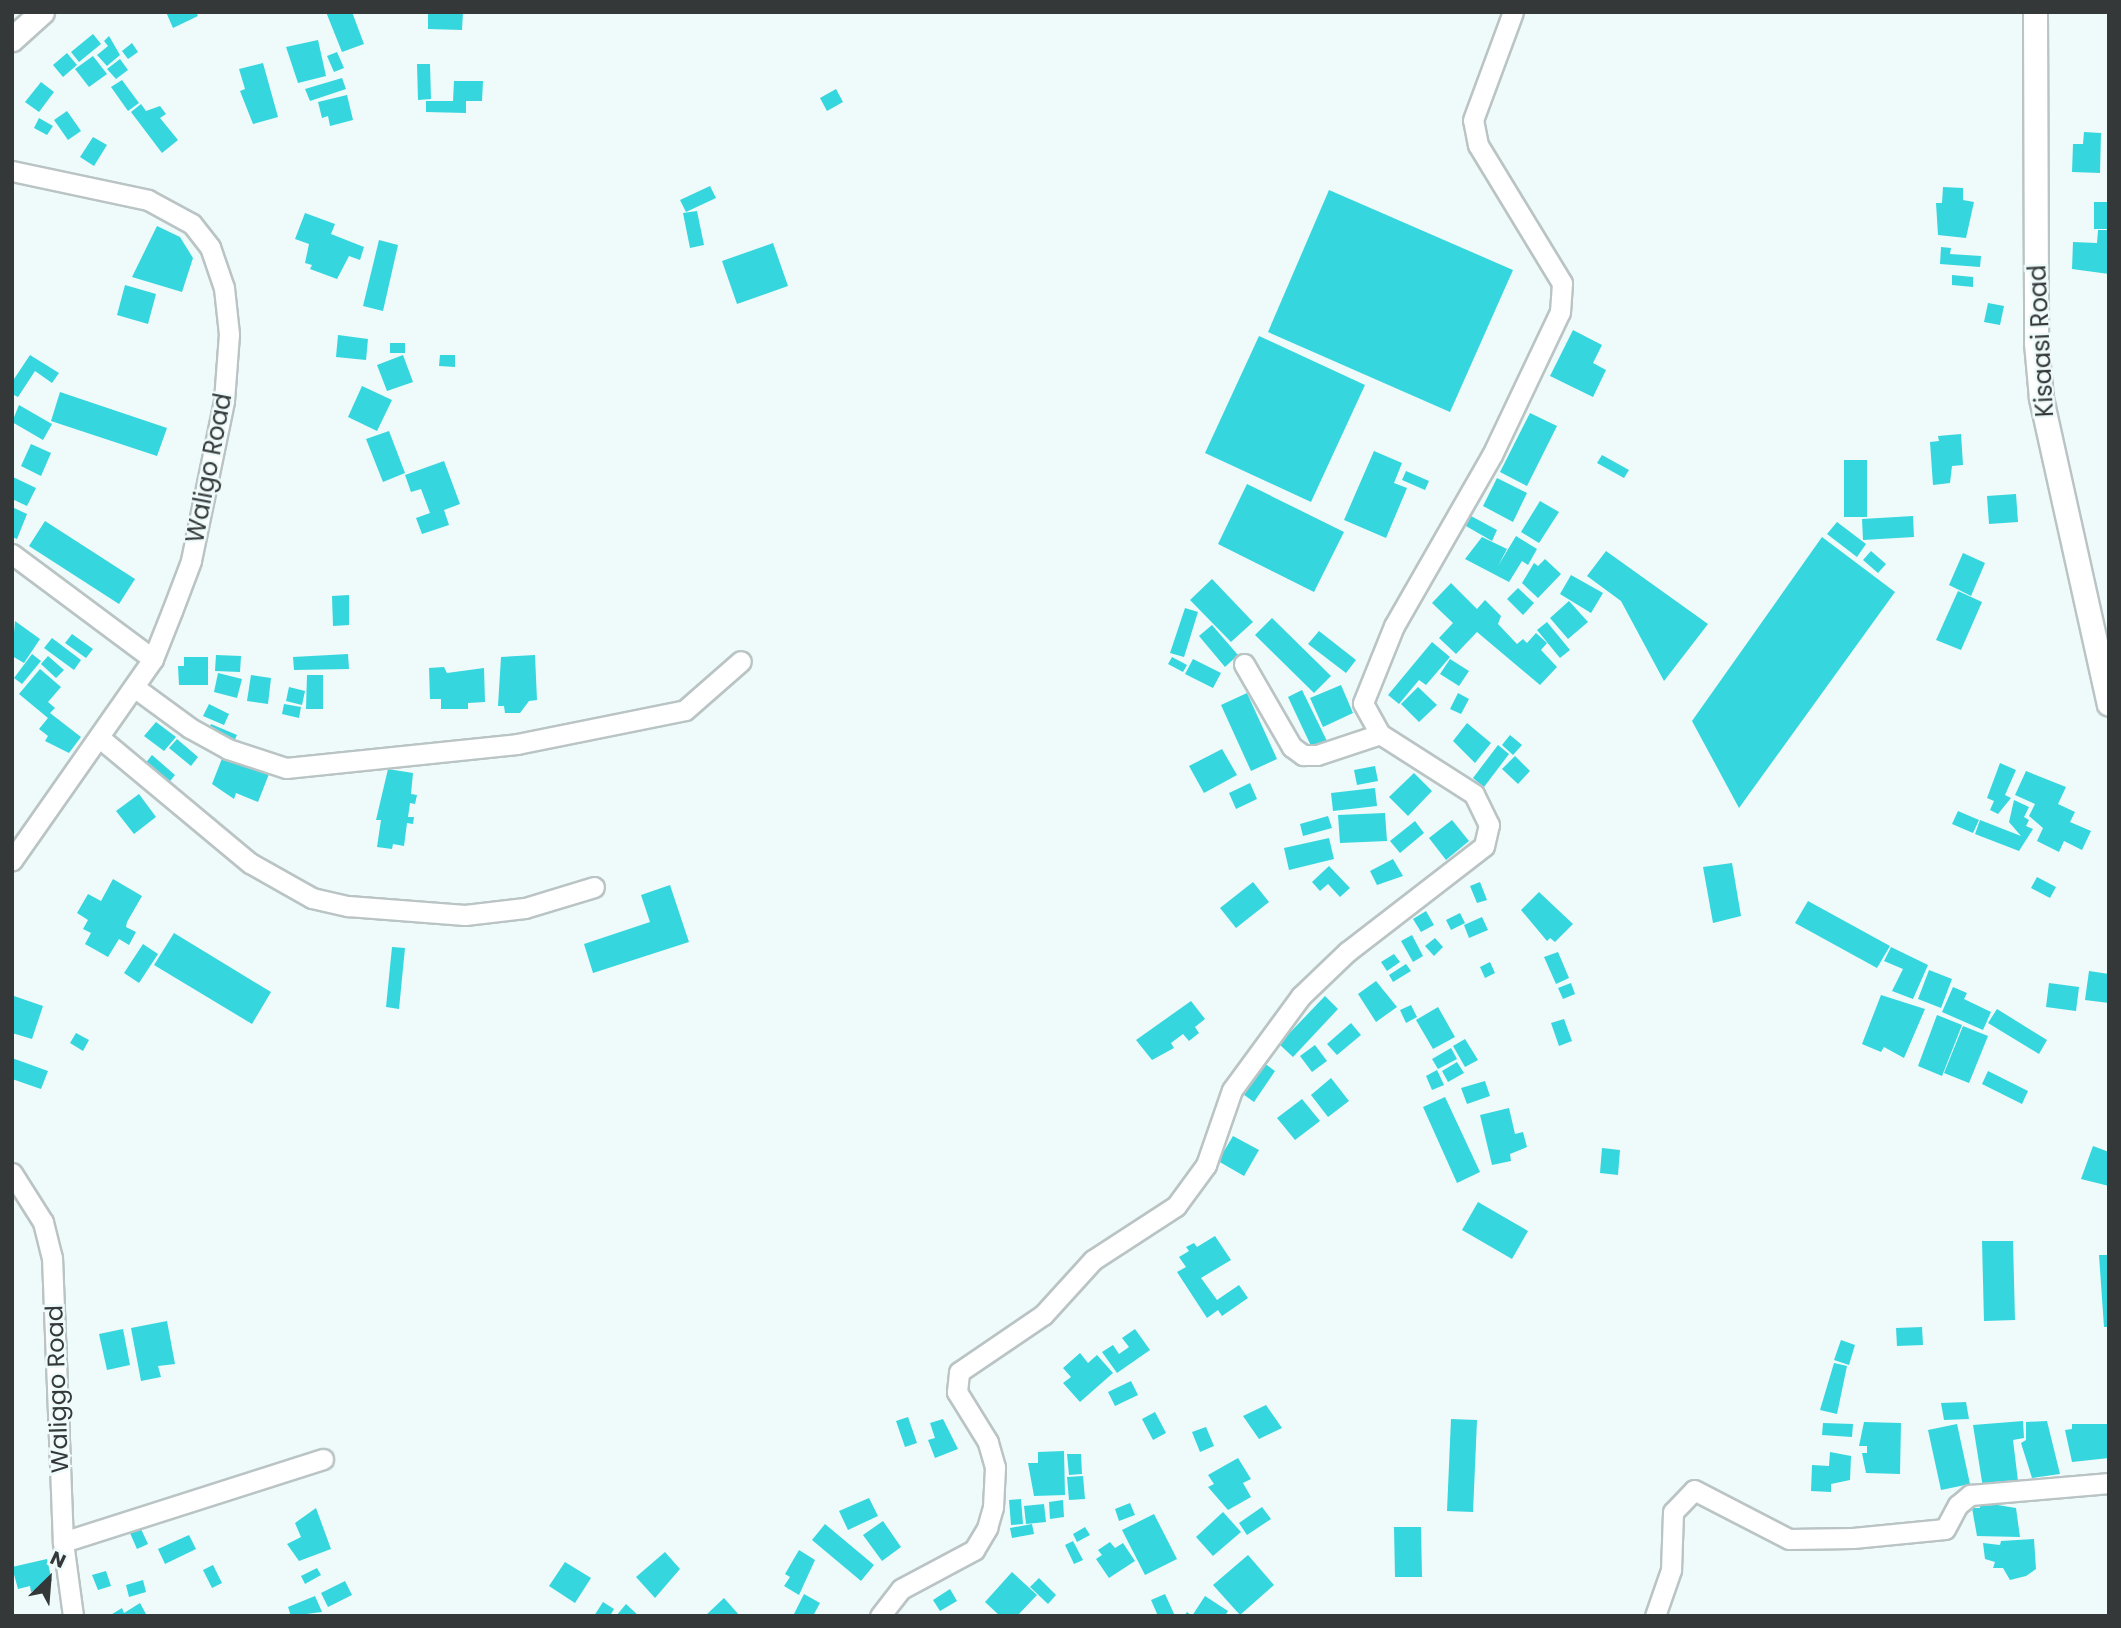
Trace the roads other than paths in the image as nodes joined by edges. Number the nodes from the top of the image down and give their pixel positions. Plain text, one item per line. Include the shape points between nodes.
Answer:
1 (42, 12) edge
2 (1513, 12) edge
3 (2035, 12) edge
4 (12, 39) edge
5 (12, 171) edge
6 (12, 554) edge
7 (153, 659) junction
8 (741, 661) dead end
9 (1244, 664) dead end
10 (134, 687) junction
11 (2109, 704) edge
12 (1380, 734) junction
13 (101, 739) junction
14 (12, 860) edge
15 (594, 887) dead end
16 (12, 1173) edge
17 (323, 1459) dead end
18 (2109, 1483) edge
19 (63, 1542) junction
20 (73, 1616) edge
21 (880, 1616) edge
22 (1655, 1616) edge

1 - 4 main road
2 - 12 street via 1473,120 1478,145 1562,283 1563,296 1492,455 1394,626 1373,675 1363,703
3 - 11 main road, Kisaasi Road via 2036,343 2041,398
5 - 7 street, Waligo Road via 148,200 174,211 192,224 210,247 224,288 229,334 224,401 191,561
6 - 7 street
7 - 10 street, Waligo Road
8 - 10 street via 685,710 517,744 286,768 228,749
9 - 12 street via 1292,747 1303,755 1317,755
10 - 13 street, Waligo Road
12 - 21 street via 1474,794 1489,825 1484,846 1347,952 1301,996 1232,1090 1206,1166 1175,1206 1093,1261 1044,1315 959,1372 957,1392 988,1442 995,1467 987,1528 974,1549 901,1589
13 - 14 street, Waligo Road
13 - 15 street via 250,863 312,898 348,906 465,915 525,908
16 - 19 street, Waliggo Road via 43,1222 52,1257
17 - 19 street
18 - 22 street via 1970,1495 1958,1505 1945,1530 1853,1538 1789,1539 1694,1490 1673,1512 1671,1570
19 - 20 street, Waliggo Road

